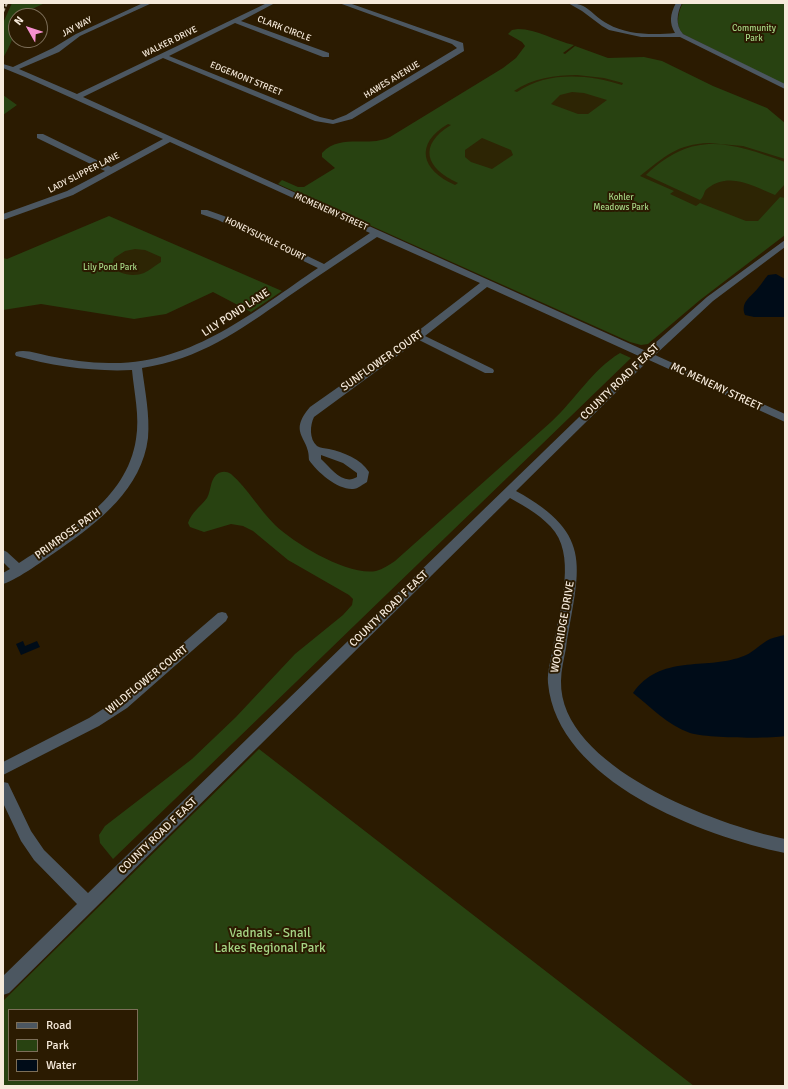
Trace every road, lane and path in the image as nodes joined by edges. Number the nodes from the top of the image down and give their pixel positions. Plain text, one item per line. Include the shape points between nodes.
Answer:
1 (149, 3) edge
2 (272, 3) edge
3 (342, 3) edge
4 (571, 3) edge
5 (679, 3) edge
6 (235, 21) junction
7 (680, 35) junction
8 (326, 55) dead end
9 (163, 56) junction
10 (3, 62) edge
11 (3, 66) edge
12 (14, 69) junction
13 (785, 87) edge
14 (77, 97) junction
15 (322, 120) joint
16 (40, 136) dead end
17 (170, 139) junction
18 (112, 171) junction
19 (204, 212) dead end
20 (3, 217) edge
21 (376, 233) junction
22 (785, 242) edge
23 (324, 268) junction
24 (486, 282) junction
25 (418, 336) junction
26 (20, 354) dead end
27 (648, 356) junction
28 (137, 366) junction
29 (489, 371) dead end
30 (785, 418) edge
31 (315, 451) dead end
32 (508, 492) junction
33 (3, 555) edge
34 (18, 569) junction
35 (3, 579) edge
36 (222, 617) dead end
37 (3, 769) edge
38 (3, 788) edge
39 (785, 846) edge
40 (88, 904) junction
41 (3, 987) edge

1 - 12 street, JAY WAY via 78,35 57,49
2 - 6 street, WALKER DRIVE
3 - 15 street, HAWES AVENUE via 456,43 461,47 459,52 349,117 338,121
4 - 7 street via 583,7 603,24 617,30
5 - 7 street via 674,25
6 - 8 street, CLARK CIRCLE
6 - 9 street, WALKER DRIVE
7 - 13 street
9 - 14 street, WALKER DRIVE
9 - 15 street, EDGEMONT STREET
10 - 12 street, MCMENEMY STREET
11 - 12 street, MCMENEMY STREET
12 - 14 street, MCMENEMY STREET
14 - 17 street, MCMENEMY STREET
16 - 18 street
17 - 18 street, LADY SLIPPER LANE
17 - 21 street, MCMENEMY STREET
18 - 20 street, LADY SLIPPER LANE via 57,199
19 - 23 street, HONEYSUCKLE COURT
21 - 23 street, LILY POND LANE
21 - 24 street, MCMENEMY STREET
22 - 27 street, COUNTY ROAD F EAST via 706,303
23 - 28 street, LILY POND LANE via 210,345 175,358
24 - 25 street, SUNFLOWER COURT
24 - 27 street, MCMENEMY STREET
25 - 29 street
25 - 31 street, SUNFLOWER COURT via 312,412 306,421 305,433
26 - 28 street, LILY POND LANE via 95,366
27 - 30 street, MC MENEMY STREET
27 - 32 street, COUNTY ROAD F EAST
28 - 34 street, PRIMROSE PATH via 142,439 136,462 127,480 109,503 86,523
32 - 39 street, WOODRIDGE DRIVE via 536,508 552,521 561,532 571,554 571,577 554,681 560,712 577,740 621,779 682,814 750,838
32 - 40 street, COUNTY ROAD F EAST
33 - 34 street
34 - 35 street, PRIMROSE PATH
36 - 37 street, WILDFLOWER COURT via 122,704 94,722
38 - 40 street via 38,855
40 - 41 street, COUNTY ROAD F EAST

